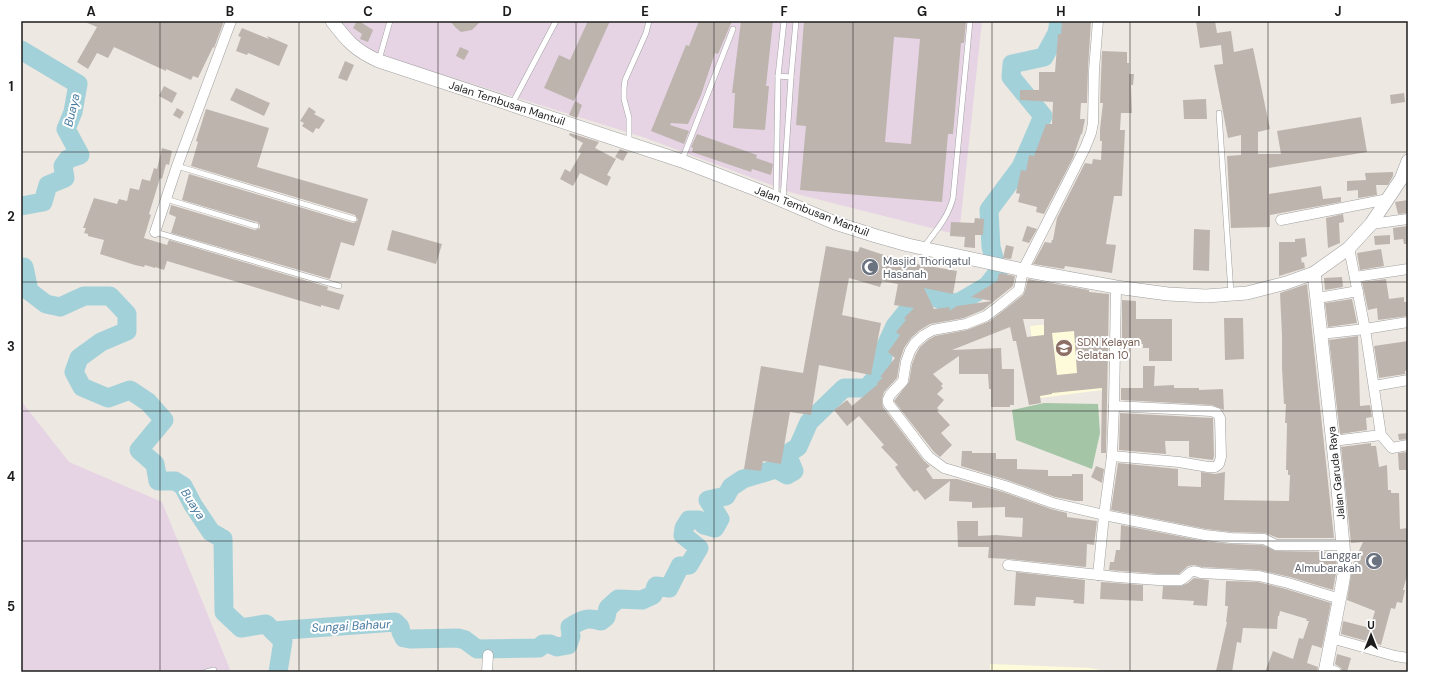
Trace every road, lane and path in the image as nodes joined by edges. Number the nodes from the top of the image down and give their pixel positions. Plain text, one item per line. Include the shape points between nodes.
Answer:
1 (231, 21) edge
2 (332, 21) edge
3 (390, 21) edge
4 (556, 21) edge
5 (649, 21) edge
6 (784, 21) edge
7 (796, 21) edge
8 (970, 21) edge
9 (1098, 21) edge
10 (733, 29) dead end
11 (379, 61) junction
12 (778, 76) junction
13 (790, 77) junction
14 (512, 105) junction
15 (1219, 113) dead end
16 (629, 144) junction
17 (682, 161) junction
18 (1408, 161) edge
19 (178, 166) junction
20 (166, 199) junction
21 (1388, 199) junction
22 (779, 200) junction
23 (354, 219) dead end
24 (1408, 219) edge
25 (1281, 220) dead end
26 (1371, 224) junction
27 (256, 226) dead end
28 (156, 232) joint
29 (923, 248) junction
30 (1349, 248) junction
31 (1408, 269) edge
32 (1023, 270) junction
33 (1314, 273) junction
34 (1355, 277) junction
35 (339, 286) dead end
36 (1116, 287) junction
37 (1358, 291) junction
38 (1231, 294) junction
39 (1318, 298) junction
40 (1408, 322) edge
41 (1365, 329) junction
42 (1320, 334) junction
43 (1408, 380) edge
44 (1374, 386) junction
45 (1114, 406) junction
46 (1381, 435) junction
47 (1333, 441) junction
48 (1408, 445) edge
49 (1112, 456) junction
50 (1104, 516) junction
51 (1343, 545) junction
52 (1008, 565) dead end
53 (1098, 575) junction
54 (1340, 599) junction
55 (1331, 638) junction
56 (488, 654) dead end
57 (1408, 658) edge
58 (214, 670) dead end
59 (1329, 671) edge
60 (206, 672) edge
61 (487, 672) edge

1 - 19 street
2 - 11 street, Jalan Tembusan Mantuil via 359,51
3 - 11 lane
4 - 14 lane
5 - 16 lane via 625,84
6 - 12 lane
7 - 13 lane
8 - 29 lane via 953,198 943,222
9 - 32 street via 1091,133
10 - 17 lane
11 - 14 street, Jalan Tembusan Mantuil
12 - 13 lane
12 - 22 lane
13 - 22 lane
14 - 16 street, Jalan Tembusan Mantuil
15 - 38 lane
16 - 17 street, Jalan Tembusan Mantuil
17 - 22 street, Jalan Tembusan Mantuil
18 - 21 street, Jalan Tembusan Mantuil via 1401,180
19 - 20 street
19 - 23 lane
20 - 27 lane
20 - 28 street
21 - 25 street
21 - 26 street, Jalan Tembusan Mantuil
22 - 29 street, Jalan Tembusan Mantuil via 842,225
24 - 26 street
26 - 30 street, Jalan Tembusan Mantuil
28 - 35 lane
29 - 32 street, Jalan Tembusan Mantuil
30 - 33 street, Jalan Tembusan Mantuil
30 - 34 street
31 - 34 street
32 - 36 street, Jalan Tembusan Mantuil
32 - 50 street via 1019,290 986,316 966,324 933,330 924,335 910,351 903,381 890,394 888,403 929,457 944,468 1053,503
33 - 38 street, Jalan Tembusan Mantuil via 1247,293
33 - 39 street, Jalan Garuda Raya
34 - 37 street
36 - 38 street, Jalan Tembusan Mantuil via 1168,294
36 - 45 street
37 - 39 street
37 - 41 street
39 - 42 street, Jalan Garuda Raya
40 - 41 street
41 - 42 street
41 - 44 street
42 - 47 street, Jalan Garuda Raya
43 - 44 street
44 - 46 street
45 - 49 street
45 - 49 street via 1217,413 1220,418 1221,457 1220,464 1208,467
46 - 47 street
46 - 48 street via 1392,448
47 - 51 street, Jalan Garuda Raya
49 - 50 street
50 - 51 street via 1204,535 1264,539 1276,545
50 - 53 street
51 - 54 street, Jalan Garuda Raya via 1345,568
52 - 53 street
53 - 54 street via 1175,581 1181,580 1190,571 1259,576
54 - 55 street, Jalan Garuda Raya
55 - 57 street
55 - 59 street, Jalan Garuda Raya
56 - 61 street
58 - 60 lane

